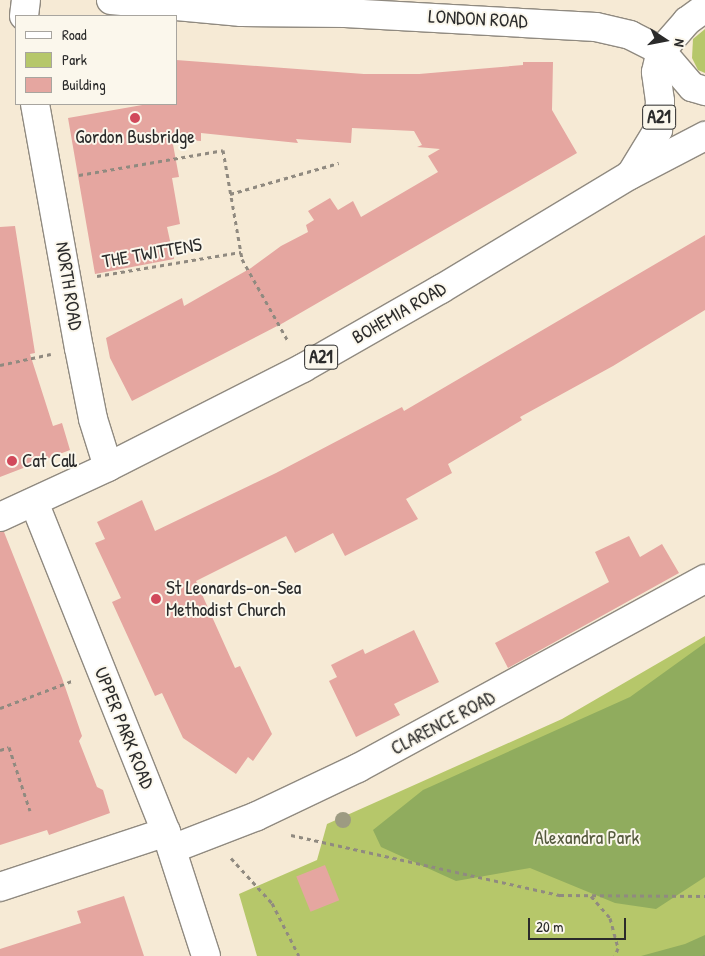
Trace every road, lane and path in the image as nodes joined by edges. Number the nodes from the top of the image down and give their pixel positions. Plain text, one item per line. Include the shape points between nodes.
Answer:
1 (26, 0) edge
2 (111, 0) edge
3 (242, 6) edge
4 (705, 8) edge
5 (24, 15) edge
6 (661, 51) junction
7 (705, 92) edge
8 (36, 105) edge
9 (705, 136) edge
10 (338, 163) dead end
11 (630, 175) junction
12 (50, 180) junction
13 (230, 194) junction
14 (241, 252) junction
15 (69, 281) junction
16 (79, 348) junction
17 (0, 365) edge
18 (303, 368) junction
19 (108, 468) junction
20 (34, 502) junction
21 (0, 517) edge
22 (705, 579) edge
23 (100, 670) junction
24 (0, 708) edge
25 (0, 750) edge
26 (30, 810) dead end
27 (208, 834) junction
28 (284, 834) dead end
29 (169, 840) junction
30 (0, 888) edge
31 (591, 896) junction
32 (705, 896) edge
33 (206, 956) edge
34 (299, 956) edge
35 (616, 956) edge

1 - 5 main road
2 - 3 main road, LONDON ROAD
3 - 6 main road, LONDON ROAD via 596,27 630,36
4 - 6 main road via 687,21
6 - 7 main road, LONDON ROAD / A21 via 692,86
6 - 11 main road, BOHEMIA ROAD / A21 via 656,72 660,102 658,130
8 - 12 main road, NORTH ROAD
9 - 11 main road, BOHEMIA ROAD / A21
10 - 13 path
11 - 18 main road, BOHEMIA ROAD / A21
12 - 13 path via 224,150
12 - 15 main road, NORTH ROAD
13 - 14 path
14 - 15 path, THE TWITTENS
14 - 18 path
15 - 16 main road, NORTH ROAD
16 - 17 path
16 - 19 main road, NORTH ROAD via 93,419
18 - 19 main road, BOHEMIA ROAD / A21
19 - 20 main road, BOHEMIA ROAD / A21
20 - 21 main road, BOHEMIA ROAD / A21
20 - 23 main road, UPPER PARK ROAD
22 - 27 main road, CLARENCE ROAD via 358,768 257,816
23 - 24 path
23 - 29 main road, UPPER PARK ROAD
25 - 26 path via 9,747
27 - 29 main road, CLARENCE ROAD
27 - 34 path via 272,903
28 - 31 path via 560,896
29 - 30 main road, CLARENCE ROAD
29 - 33 main road, UPPER PARK ROAD
31 - 32 path
31 - 35 path via 610,918 618,948

